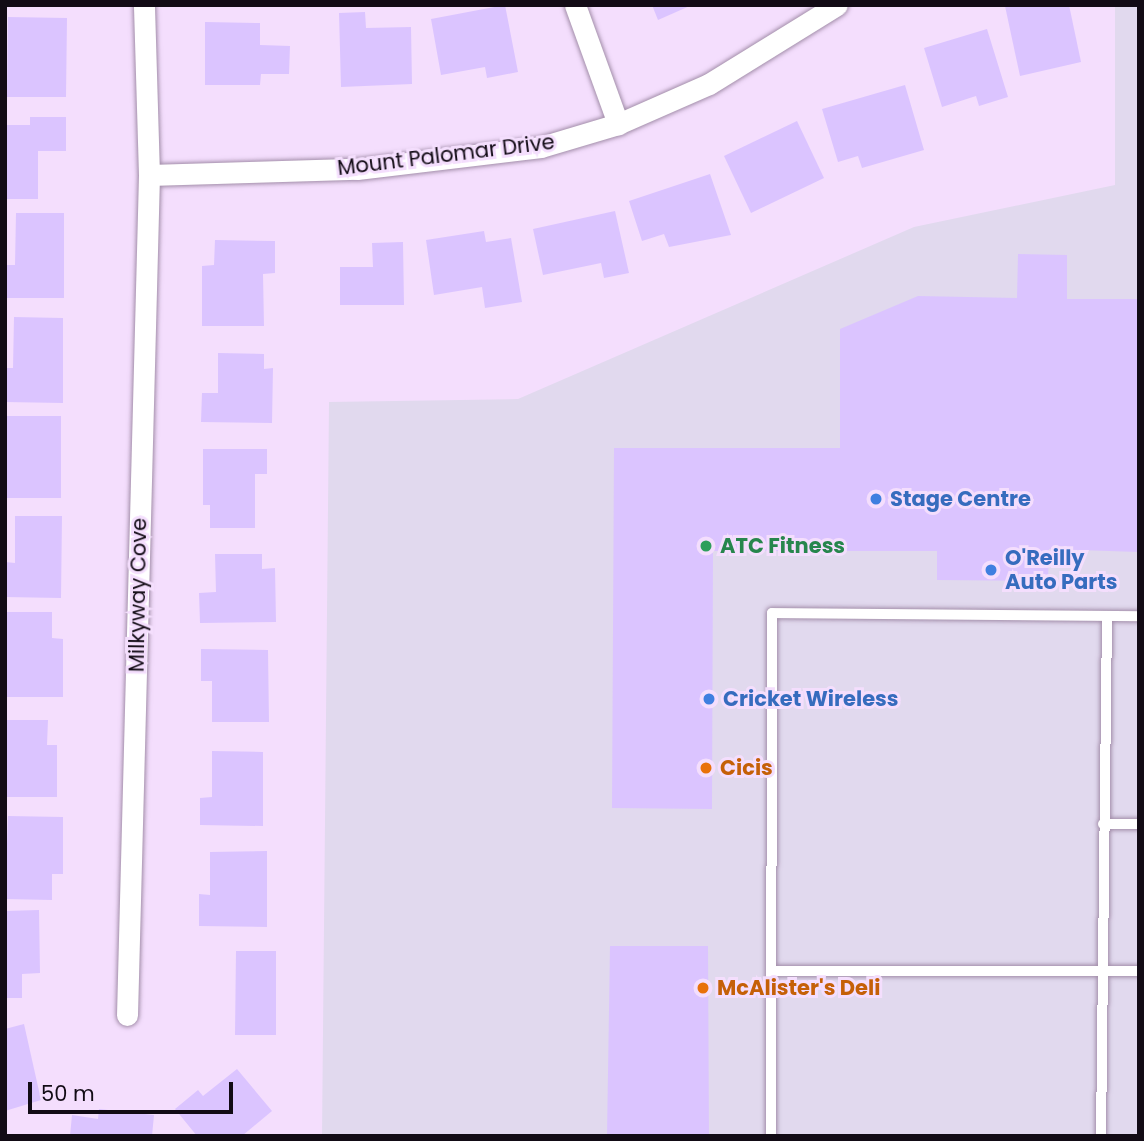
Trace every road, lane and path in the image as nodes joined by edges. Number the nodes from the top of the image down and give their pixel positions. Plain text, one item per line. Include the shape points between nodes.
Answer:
1 (144, 5) edge
2 (575, 5) edge
3 (837, 5) edge
4 (618, 124) junction
5 (149, 175) junction
6 (1107, 616) junction
7 (1139, 616) edge
8 (1103, 824) junction
9 (1139, 824) edge
10 (772, 971) junction
11 (1139, 971) edge
12 (1101, 972) junction
13 (127, 1015) dead end
14 (771, 1136) edge
15 (1101, 1136) edge

1 - 5 street, Milkyway Cove
2 - 4 street
3 - 4 street, Mount Palomar Drive via 709,84
4 - 5 street, Mount Palomar Drive via 541,147 357,169
5 - 13 street, Milkyway Cove
6 - 7 lane
6 - 8 lane
6 - 10 lane via 772,613
8 - 9 lane
8 - 12 lane
10 - 12 lane
10 - 14 lane
11 - 12 lane
12 - 15 lane

